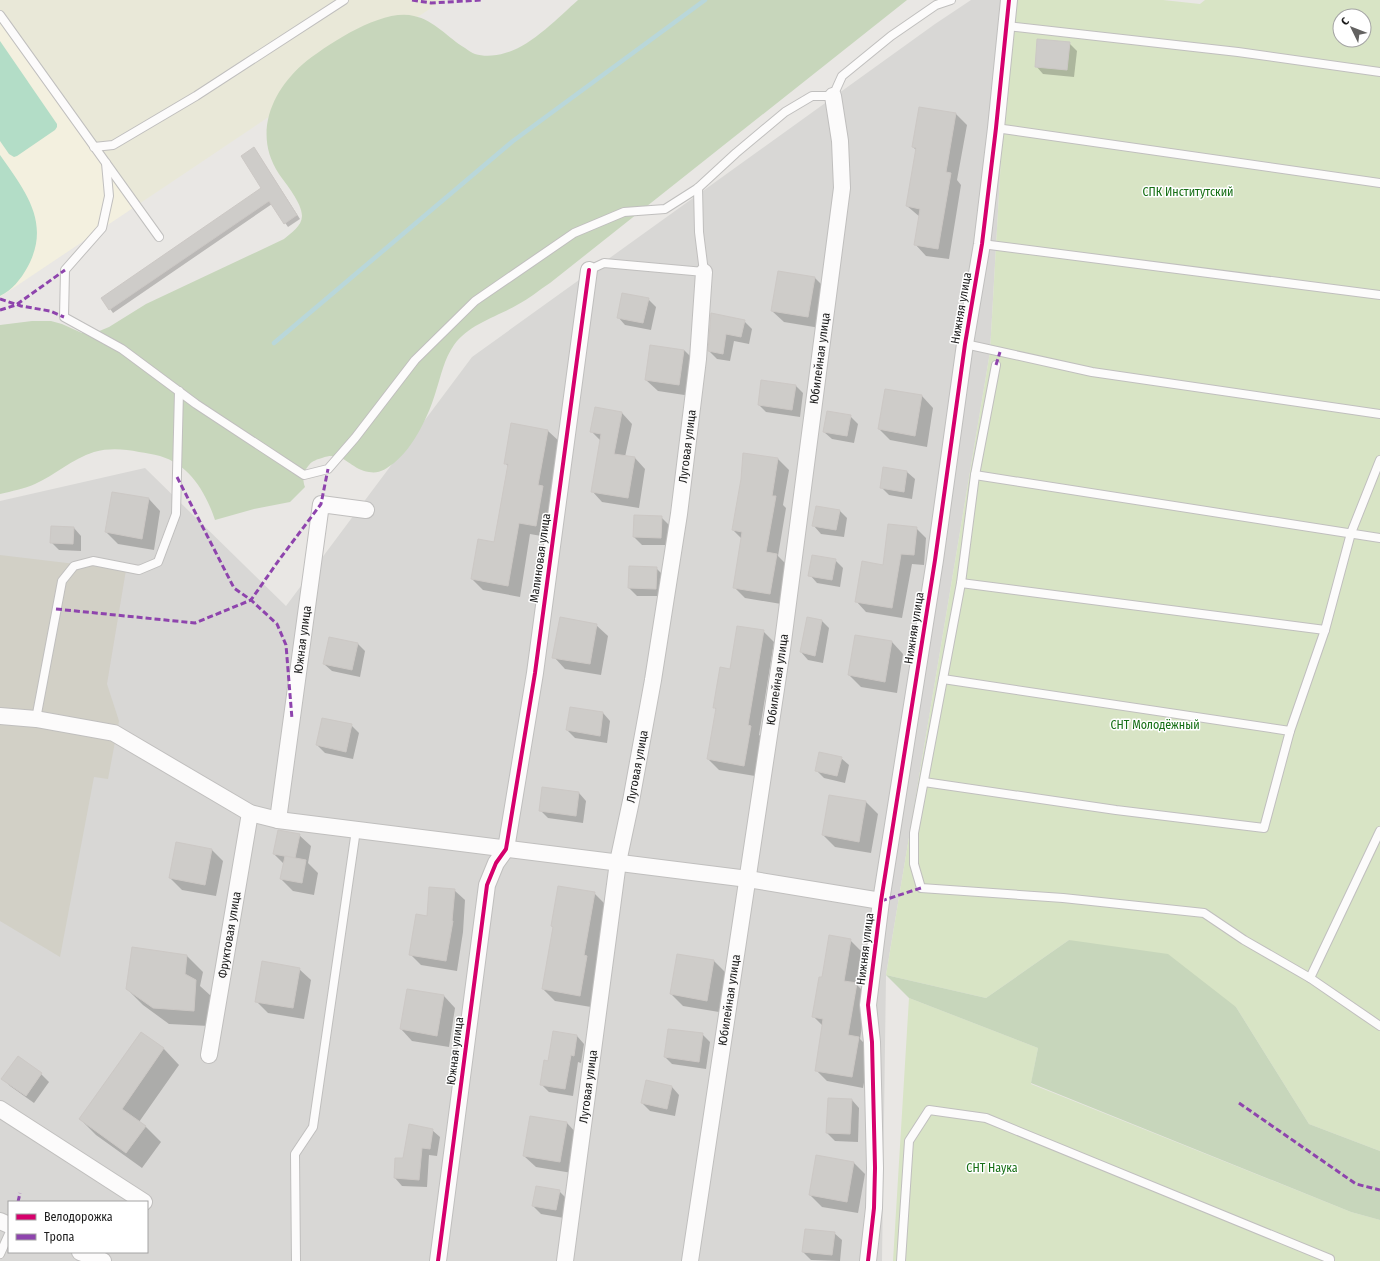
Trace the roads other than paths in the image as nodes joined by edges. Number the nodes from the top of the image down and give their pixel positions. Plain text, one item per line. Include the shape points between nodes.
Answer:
1 (344, 0) edge
2 (952, 0) edge
3 (1009, 0) edge
4 (0, 16) edge
5 (1007, 26) junction
6 (1380, 72) edge
7 (833, 96) junction
8 (996, 128) junction
9 (94, 147) junction
10 (106, 163) junction
11 (1380, 183) edge
12 (698, 188) junction
13 (159, 237) dead end
14 (982, 244) junction
15 (589, 270) joint
16 (704, 272) junction
17 (1380, 295) edge
18 (965, 344) junction
19 (996, 365) dead end
20 (179, 391) junction
21 (1380, 414) edge
22 (1380, 460) edge
23 (975, 476) junction
24 (366, 510) dead end
25 (1351, 533) junction
26 (1380, 538) edge
27 (962, 583) junction
28 (1325, 630) junction
29 (943, 679) junction
30 (0, 716) edge
31 (36, 719) junction
32 (1290, 731) junction
33 (924, 782) junction
34 (250, 813) junction
35 (278, 820) junction
36 (356, 830) junction
37 (1380, 831) edge
38 (506, 849) junction
39 (618, 862) junction
40 (748, 879) junction
41 (881, 901) junction
42 (1310, 978) junction
43 (1380, 1026) edge
44 (209, 1056) dead end
45 (0, 1109) edge
46 (142, 1201) edge
47 (8, 1236) edge
48 (83, 1253) edge
49 (0, 1254) edge
50 (103, 1261) edge
51 (296, 1261) edge
52 (438, 1261) edge
53 (565, 1261) edge
54 (690, 1261) edge
55 (868, 1261) edge
56 (902, 1261) edge
57 (1330, 1261) edge

1 - 9 lane via 196,96 113,145
2 - 7 lane via 936,5 890,36 842,76
3 - 5 street, Нижняя улица
4 - 9 lane
5 - 6 lane via 1238,52
5 - 8 street, Нижняя улица
7 - 12 lane via 812,96 785,112
7 - 40 street, Юбилейная улица via 840,141 842,188 782,649
8 - 11 lane
8 - 14 street, Нижняя улица
9 - 10 lane
10 - 13 lane
10 - 20 lane via 109,196 102,228 65,270 64,317 122,349
12 - 16 lane via 699,232
12 - 20 lane via 665,210 624,212 574,233 475,301 415,360 328,469 304,475
14 - 17 lane
14 - 18 street, Нижняя улица
15 - 16 lane via 604,262
15 - 38 street, Малиновая улица via 535,673
16 - 39 street, Луговая улица via 698,359 679,514 653,680
18 - 21 lane via 1092,372
18 - 41 street, Нижняя улица via 935,560
19 - 23 lane
20 - 31 lane via 176,514 158,562 139,570 93,561 74,566 62,581
22 - 25 lane
23 - 25 lane
23 - 27 lane
24 - 35 street, Южная улица via 321,504
25 - 26 lane
25 - 28 lane
27 - 28 lane
27 - 29 lane
28 - 32 lane
29 - 32 lane
29 - 33 lane
30 - 31 street
31 - 34 street via 114,733
32 - 33 lane via 1264,828 1116,810
33 - 42 lane via 914,833 914,864 921,888 1062,898 1204,913 1244,940
34 - 35 street
34 - 44 street, Фруктовая улица
35 - 36 street
36 - 38 street
36 - 51 lane via 313,1127 295,1154
37 - 42 lane
38 - 39 street
38 - 52 street, Южная улица via 496,863 487,885
39 - 40 street
39 - 53 street, Луговая улица
40 - 41 street
40 - 54 street, Юбилейная улица
41 - 55 street, Нижняя улица via 868,1005 872,1042 875,1168 874,1208
42 - 43 lane
45 - 46 street
47 - 49 lane
48 - 50 street
56 - 57 lane via 909,1141 929,1110 986,1118

